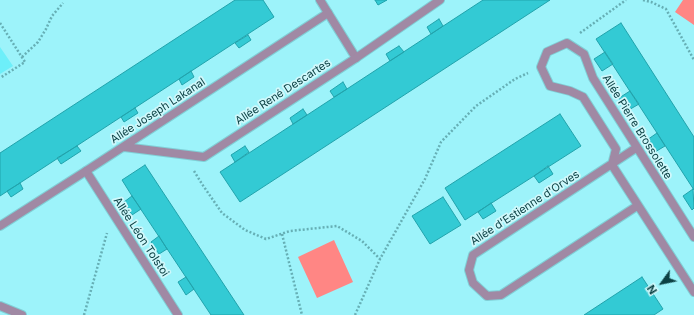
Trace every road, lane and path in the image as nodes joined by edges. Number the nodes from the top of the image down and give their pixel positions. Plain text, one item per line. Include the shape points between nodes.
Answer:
1 (320, 0) edge
2 (440, 0) edge
3 (626, 0) edge
4 (642, 0) edge
5 (63, 3) dead end
6 (328, 13) junction
7 (0, 23) edge
8 (567, 43) junction
9 (22, 57) junction
10 (356, 58) junction
11 (694, 60) edge
12 (541, 67) junction
13 (0, 78) edge
14 (124, 147) junction
15 (636, 148) junction
16 (186, 155) junction
17 (612, 165) junction
18 (86, 172) junction
19 (638, 206) junction
20 (112, 214) junction
21 (0, 226) edge
22 (282, 234) junction
23 (694, 237) edge
24 (380, 259) junction
25 (694, 292) edge
26 (0, 306) edge
27 (22, 315) edge
28 (84, 315) edge
29 (178, 315) edge
30 (302, 315) edge
31 (355, 315) edge

1 - 6 street
2 - 10 street, Allée René Descartes
3 - 8 path
4 - 11 path via 666,9
5 - 9 path via 52,16 38,42
6 - 10 street
6 - 14 street, Allée Joseph Lakanal
7 - 9 path
8 - 12 street via 547,52
8 - 15 street, Allée Pierre Brossolette via 584,54 593,78
9 - 13 path via 25,62
10 - 16 street, Allée René Descartes via 204,157
12 - 17 street via 550,86 583,97 616,149
12 - 24 path via 515,79 476,106 441,142 425,179
14 - 16 street, Allée René Descartes
14 - 18 street, Allée Joseph Lakanal
15 - 17 street, Allée d'Estienne d'Orves
15 - 23 street, Allée Pierre Brossolette
16 - 22 path via 222,212 245,230 266,239
17 - 19 street
17 - 19 street, Allée d'Estienne d'Orves via 473,255 469,270 473,283 486,296 500,295
18 - 20 street, Allée Léon Tolstoi
18 - 21 street, Allée Joseph Lakanal
19 - 25 street
20 - 28 path
20 - 29 street, Allée Léon Tolstoi
22 - 24 path via 337,226 362,241
22 - 30 path
24 - 31 path
26 - 27 street

